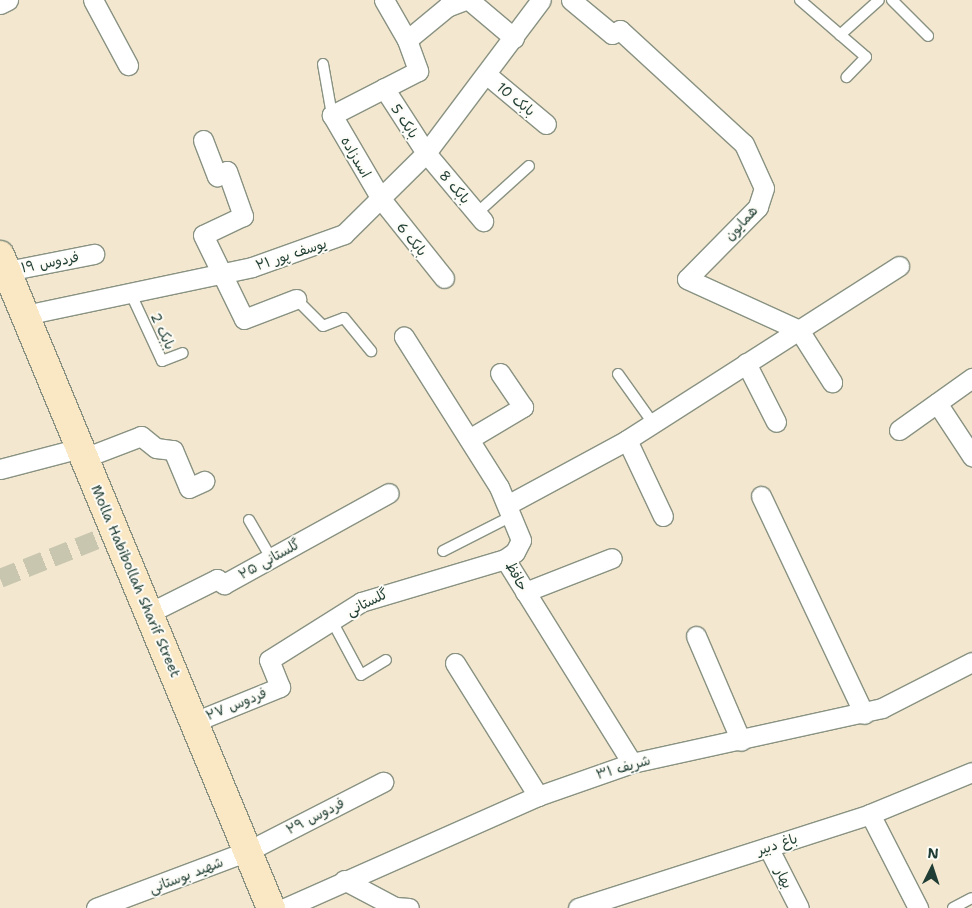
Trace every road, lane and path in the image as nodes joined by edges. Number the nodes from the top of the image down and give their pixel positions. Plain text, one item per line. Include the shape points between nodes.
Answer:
1 (8, 0) edge
2 (93, 0) edge
3 (384, 0) edge
4 (465, 0) edge
5 (469, 0) edge
6 (541, 0) edge
7 (571, 0) edge
8 (800, 0) edge
9 (879, 0) edge
10 (892, 0) edge
11 (0, 4) edge
12 (840, 35) junction
13 (928, 36) dead end
14 (514, 38) junction
15 (407, 40) junction
16 (324, 64) dead end
17 (128, 65) dead end
18 (486, 74) junction
19 (847, 77) dead end
20 (384, 88) junction
21 (332, 115) junction
22 (546, 124) dead end
23 (203, 140) dead end
24 (426, 153) junction
25 (529, 166) dead end
26 (381, 199) junction
27 (480, 217) joint
28 (94, 254) dead end
29 (3, 263) edge
30 (899, 266) dead end
31 (220, 274) junction
32 (444, 278) dead end
33 (130, 292) junction
34 (296, 299) joint
35 (25, 315) junction
36 (799, 330) junction
37 (404, 337) dead end
38 (372, 351) dead end
39 (183, 354) dead end
40 (746, 364) junction
41 (500, 373) dead end
42 (618, 374) dead end
43 (972, 378) edge
44 (832, 382) dead end
45 (937, 403) junction
46 (776, 422) dead end
47 (653, 423) junction
48 (899, 430) dead end
49 (469, 439) junction
50 (627, 440) junction
51 (82, 453) junction
52 (972, 456) edge
53 (0, 469) edge
54 (204, 482) dead end
55 (389, 493) dead end
56 (761, 496) dead end
57 (509, 510) junction
58 (663, 516) dead end
59 (249, 520) dead end
60 (443, 551) dead end
61 (271, 558) junction
62 (612, 558) dead end
63 (504, 559) junction
64 (525, 592) junction
65 (149, 613) junction
66 (332, 621) junction
67 (696, 636) dead end
68 (269, 660) joint
69 (386, 660) dead end
70 (972, 662) edge
71 (454, 663) dead end
72 (864, 714) junction
73 (194, 722) junction
74 (741, 741) junction
75 (632, 763) junction
76 (972, 772) edge
77 (383, 782) dead end
78 (538, 796) junction
79 (870, 814) junction
80 (768, 847) junction
81 (248, 851) junction
82 (344, 880) junction
83 (972, 898) edge
84 (96, 908) edge
85 (271, 908) edge
86 (285, 908) edge
87 (399, 908) edge
88 (578, 908) edge
89 (799, 908) edge
90 (918, 908) edge
91 (953, 908) edge

1 - 11 street
2 - 17 street
3 - 15 street
4 - 15 street via 447,7
5 - 14 street
6 - 14 street, یوسف پور ۲۱
7 - 36 street, همایون via 612,34 620,30 744,144 764,188 758,207 687,279
8 - 12 lane
9 - 12 lane
10 - 13 lane
12 - 19 lane via 866,57
14 - 18 street, یوسف پور ۲۱
15 - 20 street via 418,71
16 - 21 lane
18 - 22 street, بابک 10
18 - 24 street, یوسف پور ۲۱
20 - 21 street
20 - 24 street, بابک 5
21 - 26 street, اسدزاده
23 - 31 street via 217,176 227,171 243,216 203,236
24 - 26 street, یوسف پور ۲۱
24 - 27 street, بابک 8
25 - 27 lane
26 - 31 street, یوسف پور ۲۱ via 331,241
26 - 32 street, بابک 6
28 - 29 street, فردوس ۱۹
29 - 35 main road, Molla Habibollah Sharif Street
30 - 36 street
31 - 33 street, یوسف پور ۲۱
31 - 34 street via 244,319
33 - 35 street, یوسف پور ۲۱
33 - 39 lane, بابک 2 via 162,361
34 - 38 lane via 323,326 344,318
35 - 51 main road, Molla Habibollah Sharif Street
36 - 40 street
36 - 44 street
37 - 49 street, حافظ
40 - 46 street
40 - 47 street
41 - 49 street via 523,407
42 - 47 lane
43 - 45 street
45 - 48 street
45 - 52 street
47 - 50 street
49 - 57 street, حافظ
50 - 57 street
50 - 58 street
51 - 53 street
51 - 54 street via 141,436 156,448 173,450 189,488
51 - 65 main road, Molla Habibollah Sharif Street
55 - 61 street, گلستانی ۲۵
56 - 72 street
57 - 60 lane
57 - 63 street, حافظ via 521,540
59 - 61 lane
61 - 65 street, گلستانی ۲۵ via 224,584 217,579
62 - 64 street
63 - 64 street, حافظ
63 - 66 street, گلستانی via 376,595
64 - 75 street, حافظ
65 - 73 main road, Molla Habibollah Sharif Street
66 - 68 street, گلستانی
66 - 69 lane via 361,675
67 - 74 street
68 - 73 street, فردوس ۲۷ via 280,687
70 - 72 street, شریف ۳۱ via 904,699
71 - 78 street
72 - 74 street, شریف ۳۱
73 - 81 main road, Molla Habibollah Sharif Street
74 - 75 street, شریف ۳۱
75 - 78 street, شریف ۳۱
76 - 79 street, باغ دبیر
77 - 81 street, فردوس ۲۹
78 - 82 street, شریف ۳۱
79 - 80 street, باغ دبیر
79 - 90 street
80 - 88 street, باغ دبیر
80 - 89 street, بهار
81 - 84 street, شهید بوستانی
81 - 85 main road, Molla Habibollah Sharif Street
82 - 86 street, شریف ۳۱
82 - 87 street
83 - 91 lane

